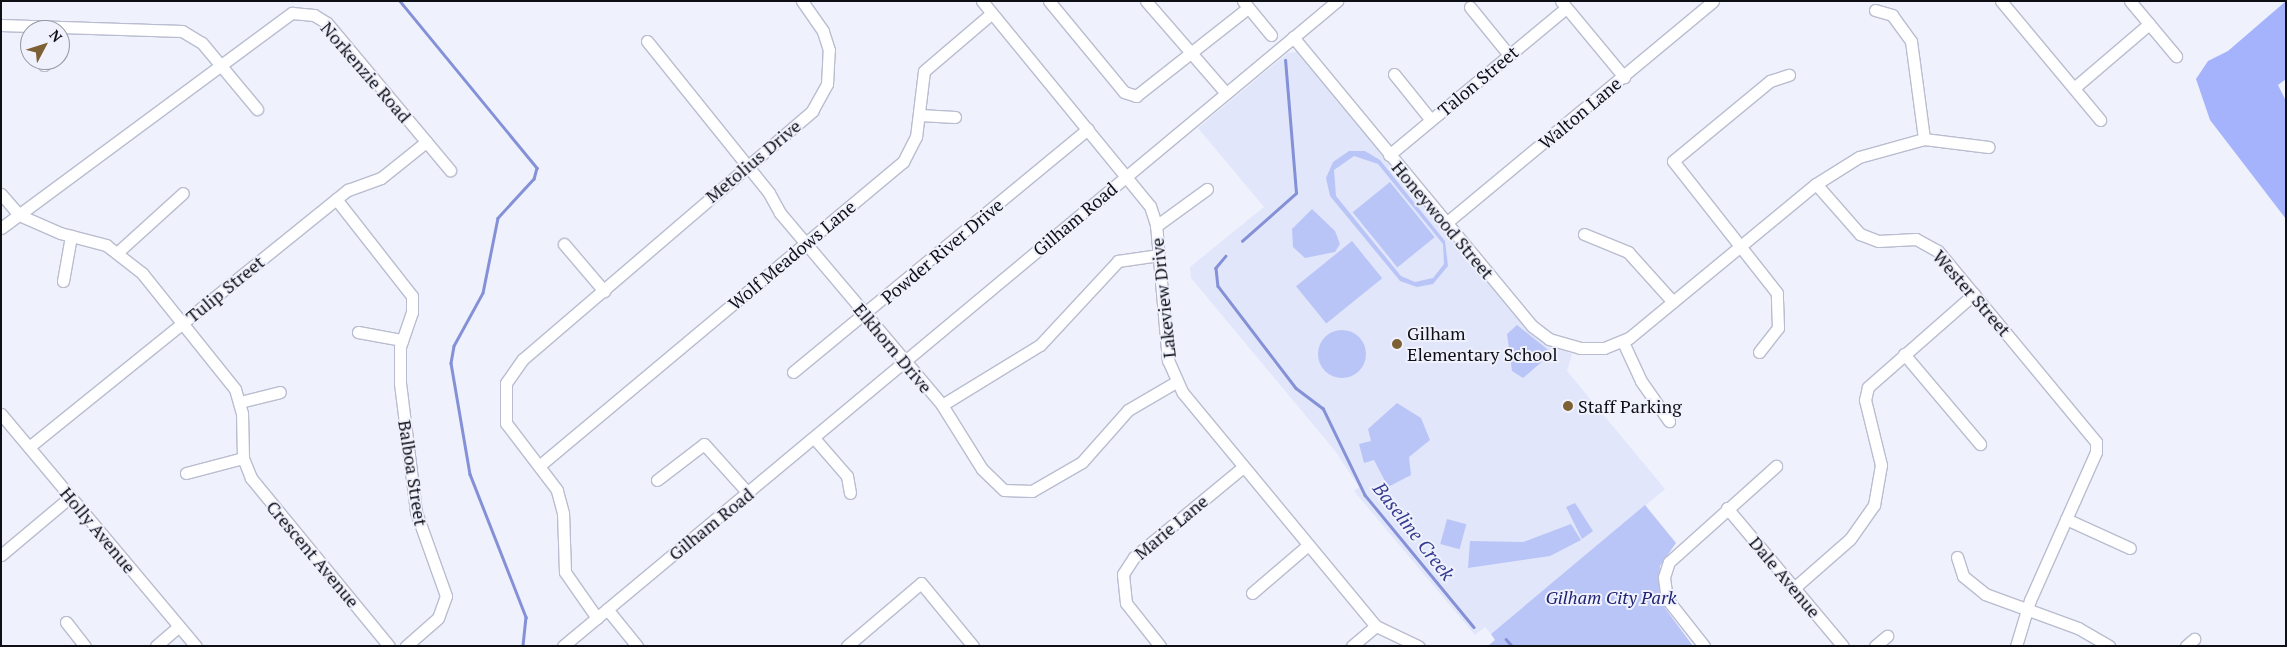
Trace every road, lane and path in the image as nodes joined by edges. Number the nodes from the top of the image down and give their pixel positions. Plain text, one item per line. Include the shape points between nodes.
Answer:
1 (290, 1) edge
2 (802, 1) edge
3 (982, 1) edge
4 (1049, 1) edge
5 (1146, 1) edge
6 (1337, 1) edge
7 (1713, 1) edge
8 (2001, 1) edge
9 (2130, 1) edge
10 (1563, 4) edge
11 (1246, 5) edge
12 (1470, 7) dead end
13 (1875, 10) dead end
14 (292, 13) junction
15 (992, 13) junction
16 (2149, 24) junction
17 (1, 25) edge
18 (20, 27) edge
19 (70, 30) edge
20 (1271, 35) dead end
21 (1293, 38) junction
22 (647, 41) dead end
23 (1194, 53) junction
24 (1509, 54) junction
25 (2176, 56) dead end
26 (220, 64) junction
27 (1394, 74) dead end
28 (1790, 74) dead end
29 (1624, 77) junction
30 (2074, 88) junction
31 (1226, 93) junction
32 (257, 109) dead end
33 (919, 115) junction
34 (955, 117) dead end
35 (1431, 120) junction
36 (2100, 120) dead end
37 (1088, 129) junction
38 (1924, 139) junction
39 (426, 142) junction
40 (1989, 147) dead end
41 (1390, 155) junction
42 (747, 166) junction
43 (450, 170) dead end
44 (1127, 175) junction
45 (1816, 184) junction
46 (1207, 189) dead end
47 (183, 193) dead end
48 (1, 194) edge
49 (336, 199) junction
50 (19, 215) junction
51 (1446, 223) junction
52 (1156, 226) junction
53 (1, 228) edge
54 (1584, 234) dead end
55 (72, 236) junction
56 (564, 244) dead end
57 (805, 244) junction
58 (1743, 245) junction
59 (119, 251) junction
60 (1159, 255) junction
61 (63, 281) dead end
62 (604, 291) junction
63 (1974, 294) junction
64 (1673, 302) junction
65 (865, 316) junction
66 (183, 322) junction
67 (358, 332) dead end
68 (402, 340) junction
69 (1623, 342) junction
70 (1759, 352) dead end
71 (1904, 354) junction
72 (904, 363) junction
73 (794, 372) dead end
74 (1176, 382) junction
75 (280, 392) dead end
76 (240, 402) junction
77 (942, 405) junction
78 (1, 414) edge
79 (1669, 421) dead end
80 (814, 438) junction
81 (1980, 444) dead end
82 (29, 447) junction
83 (243, 458) junction
84 (539, 466) junction
85 (1776, 466) dead end
86 (1242, 467) junction
87 (186, 473) dead end
88 (657, 480) dead end
89 (748, 493) junction
90 (850, 493) dead end
91 (70, 497) junction
92 (1727, 508) junction
93 (2066, 519) junction
94 (1308, 545) junction
95 (2130, 548) dead end
96 (1, 555) edge
97 (1958, 557) dead end
98 (1794, 588) junction
99 (1252, 593) dead end
100 (607, 609) junction
101 (2026, 611) junction
102 (597, 618) junction
103 (66, 622) dead end
104 (179, 626) junction
105 (1376, 626) junction
106 (1887, 636) dead end
107 (85, 646) edge
108 (156, 646) edge
109 (196, 646) edge
110 (389, 646) edge
111 (406, 646) edge
112 (564, 646) edge
113 (637, 646) edge
114 (847, 646) edge
115 (973, 646) edge
116 (1160, 646) edge
117 (1352, 646) edge
118 (1418, 646) edge
119 (1704, 646) edge
120 (1843, 646) edge
121 (1875, 646) edge
122 (2016, 646) edge
123 (2109, 646) edge

1 - 14 street
2 - 42 street, Metolius Drive via 826,40 827,84 806,117
3 - 15 street, Lakeview Drive
4 - 23 street via 1130,95 1142,95
5 - 23 street
6 - 21 street, Gilham Road
7 - 29 street, Walton Lane
8 - 30 street
9 - 16 street
10 - 24 street, Talon Street
10 - 29 street
11 - 20 street
11 - 23 street
12 - 24 street
13 - 38 street via 1895,18 1910,41
14 - 26 street
14 - 39 street, Norkenzie Road via 314,15 327,23
15 - 33 street, Wolf Meadows Lane via 924,71
15 - 37 street, Lakeview Drive
16 - 25 street
16 - 30 street
17 - 18 street
19 - 26 street via 182,32 196,38
21 - 31 street, Gilham Road
21 - 41 street, Honeywood Street
22 - 42 street, Elkhorn Drive
23 - 31 street
24 - 35 street, Talon Street
26 - 32 street
26 - 50 street
27 - 35 street
28 - 58 street via 1770,81 1673,161
29 - 51 street, Walton Lane
30 - 36 street
31 - 44 street, Gilham Road
33 - 34 street
33 - 57 street, Wolf Meadows Lane via 914,144 903,162
35 - 41 street, Talon Street
37 - 44 street, Lakeview Drive
37 - 65 street, Powder River Drive
38 - 40 street
38 - 45 street via 1873,151
39 - 43 street, Norkenzie Road
39 - 49 street, Tulip Street via 381,178 352,188
41 - 51 street, Honeywood Street
42 - 57 street, Elkhorn Drive
42 - 62 street, Metolius Drive
44 - 52 street, Lakeview Drive via 1150,206
44 - 72 street, Gilham Road
45 - 58 street
45 - 63 street, Wester Street via 1854,228 1882,246 1910,239 1929,244
46 - 52 street
47 - 59 street
48 - 50 street
49 - 66 street, Tulip Street
49 - 68 street, Balboa Street via 409,288 412,312
50 - 53 street
50 - 55 street
51 - 69 street, Honeywood Street via 1540,333 1580,348
52 - 60 street, Lakeview Drive
54 - 64 street via 1628,252
55 - 59 street
55 - 61 street
56 - 62 street
57 - 65 street, Elkhorn Drive
57 - 84 street, Wolf Meadows Lane
58 - 64 street
58 - 70 street via 1772,281 1779,302 1778,328
59 - 66 street, Crescent Avenue
60 - 74 street, Lakeview Drive via 1168,360
60 - 77 street via 1118,261 1040,344
62 - 84 street, Metolius Drive via 523,359 506,382 506,423
63 - 71 street
63 - 93 street, Wester Street via 2090,434 2096,452
64 - 69 street
65 - 72 street, Elkhorn Drive
65 - 73 street, Powder River Drive
66 - 76 street, Crescent Avenue via 228,377
66 - 82 street, Tulip Street
67 - 68 street
68 - 111 street, Balboa Street via 399,374 413,497 446,596 438,618
69 - 79 street via 1642,381
71 - 81 street
71 - 98 street via 1866,393 1881,465 1874,505 1850,539
72 - 77 street, Elkhorn Drive
72 - 80 street, Gilham Road
74 - 77 street, Elkhorn Drive via 1128,410 1089,457 1017,498 996,484 982,469
74 - 86 street, Lakeview Drive
75 - 76 street
76 - 83 street, Crescent Avenue
78 - 82 street, Holly Avenue
80 - 89 street, Gilham Road
80 - 90 street via 847,476
82 - 91 street, Holly Avenue
83 - 87 street
83 - 110 street, Crescent Avenue via 260,490
84 - 102 street, Metolius Drive via 560,498 567,578
85 - 92 street
86 - 94 street, Lakeview Drive
86 - 116 street, Marie Lane via 1134,557 1123,574 1126,603
88 - 89 street via 704,444
89 - 100 street, Gilham Road
91 - 96 street
91 - 104 street, Holly Avenue
92 - 98 street, Dale Avenue
92 - 119 street via 1676,552 1664,576 1667,599
93 - 95 street
93 - 101 street
94 - 99 street
94 - 105 street, Lakeview Drive
97 - 101 street via 1963,576 1976,589
98 - 120 street, Dale Avenue
100 - 102 street, Gilham Road
100 - 113 street
101 - 122 street
101 - 123 street via 2078,628
102 - 112 street, Gilham Road
103 - 107 street
104 - 108 street
104 - 109 street, Holly Avenue
105 - 117 street
105 - 118 street, Lakeview Drive
106 - 121 street
114 - 115 street via 921,583

